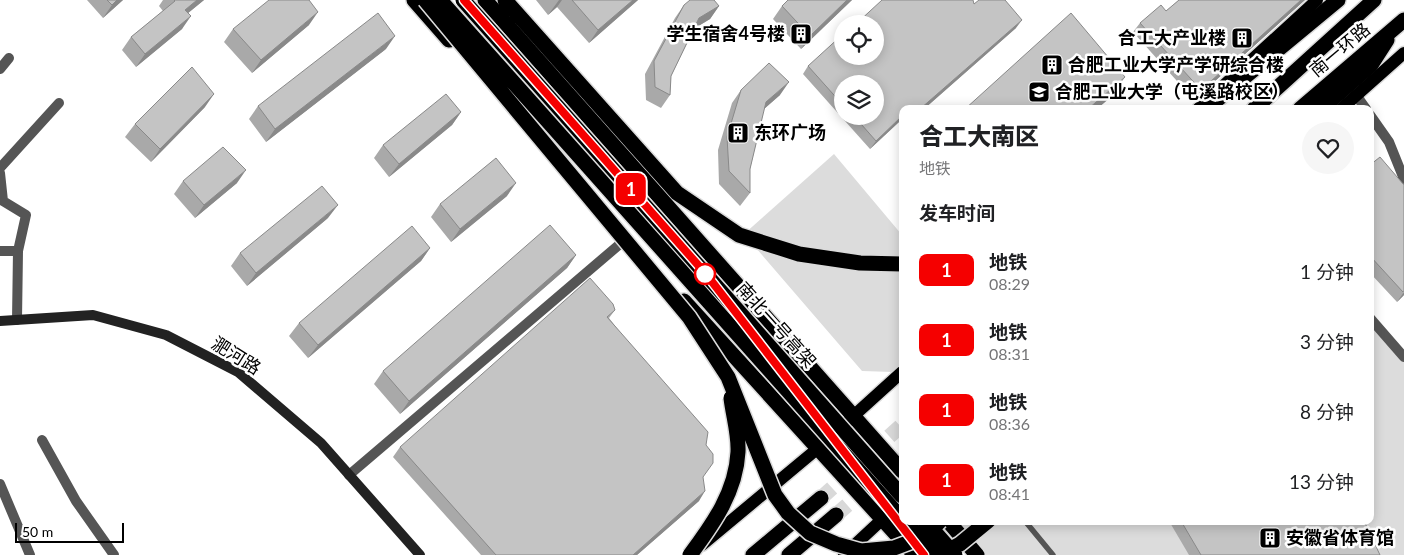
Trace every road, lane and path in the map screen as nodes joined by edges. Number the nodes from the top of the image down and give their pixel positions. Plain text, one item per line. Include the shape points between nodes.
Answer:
1 (414, 0) edge
2 (424, 0) edge
3 (440, 0) edge
4 (462, 0) edge
5 (485, 0) edge
6 (505, 0) edge
7 (1317, 0) edge
8 (1338, 0) edge
9 (1374, 0) edge
10 (1400, 24) edge
11 (1404, 53) edge
12 (9, 58) dead end
13 (0, 69) edge
14 (1356, 95) junction
15 (59, 103) dead end
16 (1202, 105) edge
17 (1211, 105) edge
18 (1258, 105) edge
19 (1305, 105) edge
20 (1326, 105) edge
21 (1345, 105) edge
22 (1363, 105) edge
23 (1374, 121) edge
24 (0, 168) edge
25 (0, 173) edge
26 (1404, 179) edge
27 (627, 238) junction
28 (0, 251) edge
29 (18, 251) junction
30 (899, 264) edge
31 (17, 320) junction
32 (0, 321) edge
33 (1374, 323) edge
34 (1404, 357) edge
35 (899, 375) edge
36 (728, 377) junction
37 (853, 416) junction
38 (42, 440) dead end
39 (817, 448) junction
40 (899, 468) edge
41 (349, 475) junction
42 (0, 484) edge
43 (899, 493) edge
44 (821, 498) tunnel mouth
45 (899, 504) edge
46 (899, 514) edge
47 (836, 516) tunnel mouth
48 (882, 519) junction
49 (908, 525) edge
50 (929, 525) edge
51 (936, 525) edge
52 (951, 525) edge
53 (983, 525) edge
54 (1028, 525) edge
55 (30, 555) edge
56 (114, 555) edge
57 (420, 555) edge
58 (690, 555) edge
59 (752, 555) edge
60 (789, 555) edge
61 (844, 555) edge
62 (915, 555) edge
63 (935, 555) edge
64 (940, 555) edge
65 (955, 555) edge
66 (977, 555) edge
67 (1052, 555) edge

1 - 27 highway
2 - 36 highway, bridge via 690,317
3 - 46 highway, 南北一号高架, bridge
4 - 43 highway, 南北一号高架, bridge
5 - 37 highway
6 - 30 highway via 677,193 739,235 799,254 860,263
7 - 16 main road
8 - 17 highway
9 - 18 highway, 南一环路
10 - 19 highway, 南一环路
10 - 20 highway via 1371,65
11 - 14 main road
12 - 13 street
14 - 21 main road
14 - 22 street
15 - 24 street
23 - 26 street via 1389,142
25 - 29 street via 3,201 26,215
27 - 39 highway
27 - 41 street
28 - 29 street
29 - 31 street
31 - 32 street, 淝河路
31 - 41 street, 淝河路 via 93,315 166,335 238,372 321,443
33 - 34 street
35 - 37 main road
36 - 51 highway, bridge via 775,495 788,513 810,533 861,551 894,548 926,536
36 - 58 highway, bridge via 738,450 734,482 714,523
37 - 39 main road
37 - 40 highway
38 - 56 street via 76,501
39 - 48 highway
39 - 58 main road
41 - 57 street, 淝河路
42 - 55 street
44 - 59 highway
45 - 48 main road
47 - 60 highway
48 - 61 main road
48 - 62 highway
49 - 63 highway, 南北一号高架, bridge
50 - 65 highway, bridge
52 - 66 highway
53 - 64 highway, bridge
54 - 67 lane

